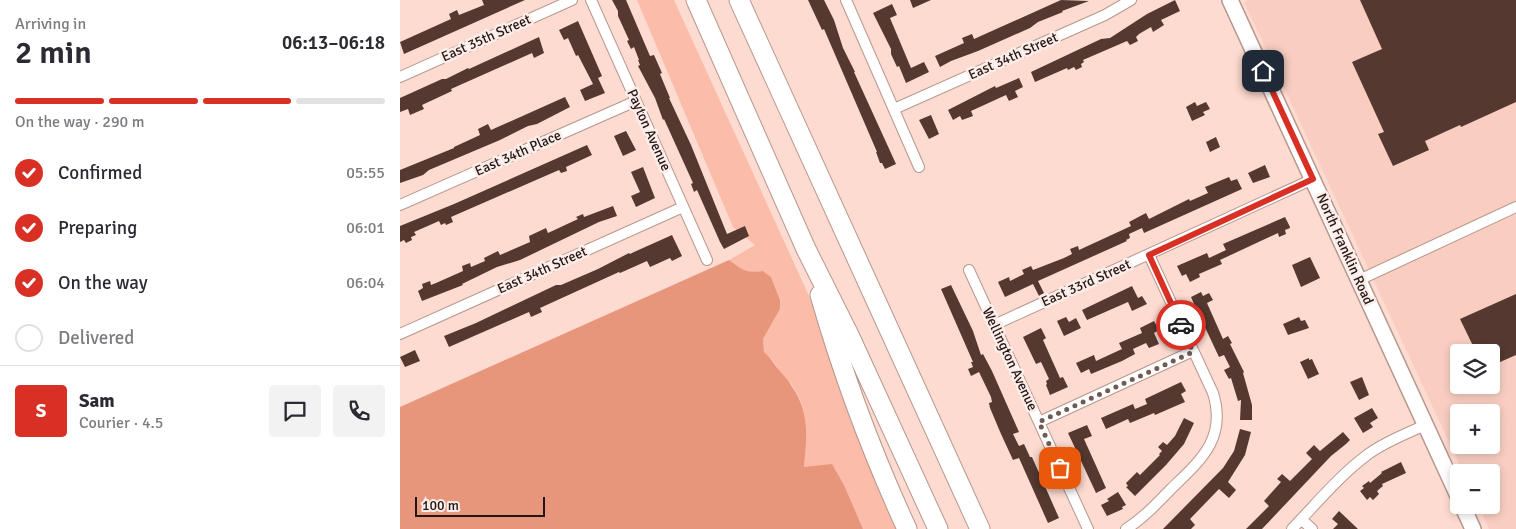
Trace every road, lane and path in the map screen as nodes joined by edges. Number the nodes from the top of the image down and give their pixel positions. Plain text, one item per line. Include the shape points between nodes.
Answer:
1 (572, 0) edge
2 (591, 0) edge
3 (696, 0) edge
4 (739, 0) edge
5 (1131, 0) edge
6 (1230, 0) edge
7 (848, 1) edge
8 (400, 77) edge
9 (636, 101) junction
10 (894, 109) junction
11 (920, 167) dead end
12 (1313, 179) junction
13 (400, 205) edge
14 (683, 207) junction
15 (1516, 207) edge
16 (806, 249) junction
17 (1149, 255) junction
18 (707, 260) dead end
19 (969, 270) dead end
20 (1359, 280) junction
21 (994, 325) junction
22 (400, 334) edge
23 (1193, 352) junction
24 (1039, 422) junction
25 (1425, 425) junction
26 (1450, 479) edge
27 (1466, 514) edge
28 (1301, 519) junction
29 (907, 529) edge
30 (938, 529) edge
31 (980, 529) edge
32 (1088, 529) edge
33 (1126, 529) edge
34 (1292, 529) edge
35 (1312, 529) edge
36 (1473, 529) edge

1 - 8 street, East 35th Street
2 - 9 street, Payton Avenue
3 - 16 highway
4 - 31 highway
5 - 10 street, East 34th Street via 1105,15
6 - 12 main road, North Franklin Road
7 - 10 street
9 - 13 street, East 34th Place
9 - 14 street, Payton Avenue
10 - 11 street
12 - 17 street, East 33rd Street
12 - 20 main road, North Franklin Road
14 - 18 street, Payton Avenue
14 - 22 street, East 34th Street
15 - 20 street
16 - 29 highway via 833,341 860,416
16 - 30 highway
17 - 21 street, East 33rd Street
17 - 23 street
19 - 21 street, Wellington Avenue
20 - 25 main road, North Franklin Road
21 - 24 street, Wellington Avenue
23 - 24 street
23 - 33 street via 1215,400 1216,423 1211,444 1200,461 1152,509
24 - 32 street, Wellington Avenue
25 - 26 main road, North Franklin Road
25 - 28 street via 1380,446 1360,460
27 - 36 main road
28 - 34 street
28 - 35 street

